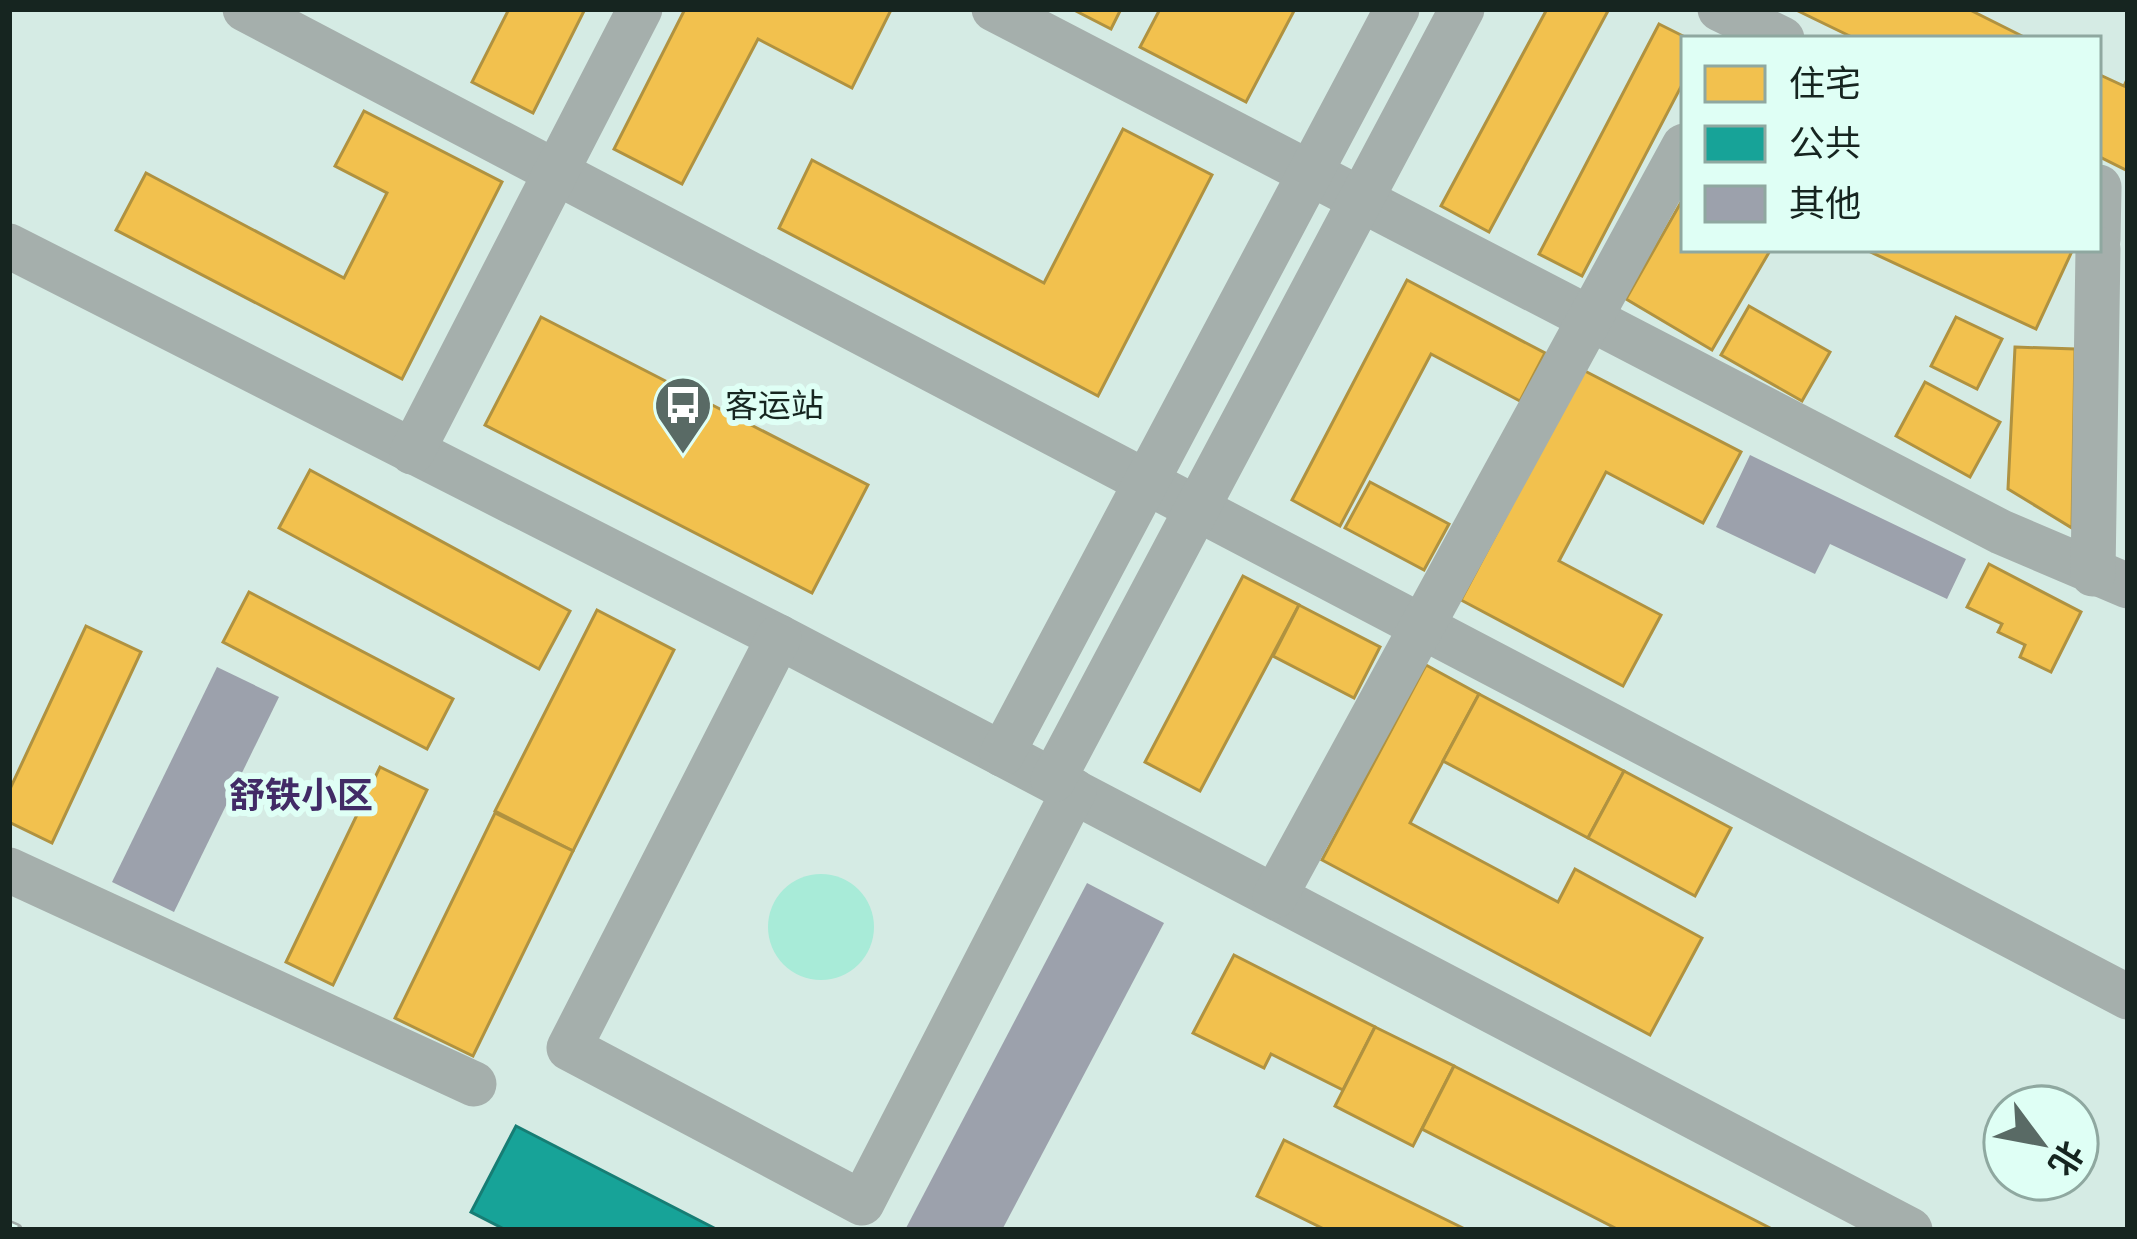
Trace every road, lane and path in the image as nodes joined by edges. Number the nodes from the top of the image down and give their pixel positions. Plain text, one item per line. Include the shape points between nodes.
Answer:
1 (245, 9) edge
2 (640, 9) edge
3 (994, 9) edge
4 (1397, 9) edge
5 (1462, 9) edge
6 (1681, 151) edge
7 (556, 171) junction
8 (1310, 175) junction
9 (1360, 201) junction
10 (9, 246) edge
11 (2098, 252) edge
12 (1589, 320) junction
13 (412, 452) junction
14 (1148, 478) junction
15 (1199, 505) junction
16 (2110, 580) edge
17 (1424, 624) junction
18 (779, 637) junction
19 (1002, 754) junction
20 (1063, 785) junction
21 (9, 870) edge
22 (1275, 896) junction
23 (2128, 997) edge
24 (474, 1084) dead end
25 (1910, 1230) edge

1 - 7 street
2 - 7 street
3 - 8 street
4 - 8 street
5 - 9 street
6 - 12 street
7 - 13 street
7 - 14 street
8 - 9 street
8 - 14 street
9 - 12 street
9 - 15 street
10 - 13 street
11 - 16 street
12 - 16 street
12 - 17 street
13 - 18 street
14 - 15 street
14 - 19 street
15 - 17 street
15 - 20 street
17 - 22 street
17 - 23 street
18 - 19 street
18 - 20 street via 568,1048 862,1203
19 - 20 street
20 - 22 street
21 - 24 street
22 - 25 street

